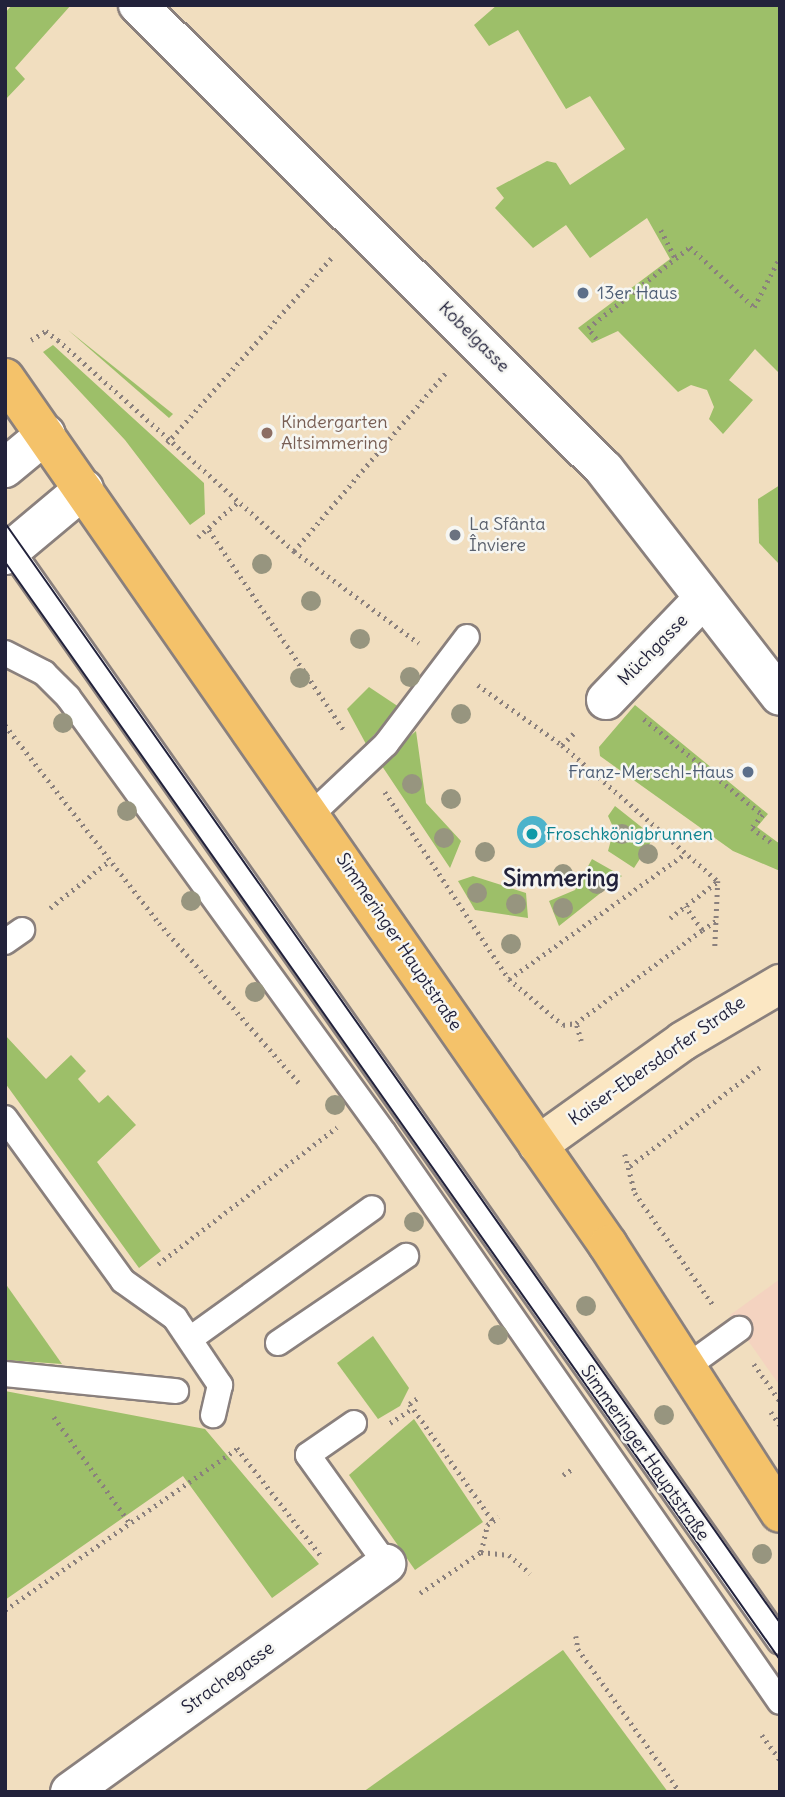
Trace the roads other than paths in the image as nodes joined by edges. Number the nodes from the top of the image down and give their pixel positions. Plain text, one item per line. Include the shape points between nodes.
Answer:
1 (138, 5) edge
2 (5, 378) edge
3 (46, 434) junction
4 (5, 468) edge
5 (84, 489) junction
6 (7, 549) edge
7 (701, 600) junction
8 (467, 638) dead end
9 (5, 653) edge
10 (780, 696) edge
11 (623, 708) road end
12 (312, 814) junction
13 (780, 984) edge
14 (5, 1118) edge
15 (538, 1144) junction
16 (372, 1208) dead end
17 (406, 1256) dead end
18 (736, 1332) road end
19 (190, 1339) junction
20 (278, 1343) dead end
21 (685, 1368) junction
22 (5, 1374) edge
23 (176, 1391) dead end
24 (213, 1415) dead end
25 (354, 1423) dead end
26 (780, 1513) edge
27 (386, 1564) joint
28 (780, 1642) edge
29 (780, 1702) edge
30 (70, 1792) edge

1 - 7 street, Kobelgasse via 604,469
2 - 3 main road, Simmeringer Hauptstraße
3 - 4 street
3 - 5 main road, Simmeringer Hauptstraße
5 - 6 street
5 - 12 main road, Simmeringer Hauptstraße
6 - 28 lane, Simmeringer Hauptstraße
7 - 10 street, Kobelgasse
7 - 11 street, Müchgasse
8 - 12 lane via 367,764
9 - 29 lane via 44,673 68,698 384,1133
12 - 15 main road, Simmeringer Hauptstraße
13 - 15 main road, Kaiser-Ebersdorfer Straße via 683,1041
14 - 19 lane via 126,1283 175,1318
15 - 21 main road, Simmeringer Hauptstraße
16 - 19 lane
17 - 20 lane
18 - 21 lane
19 - 24 lane via 220,1385
21 - 26 main road, Simmeringer Hauptstraße
22 - 23 lane
25 - 27 lane via 308,1455
27 - 30 street, Strachegasse

